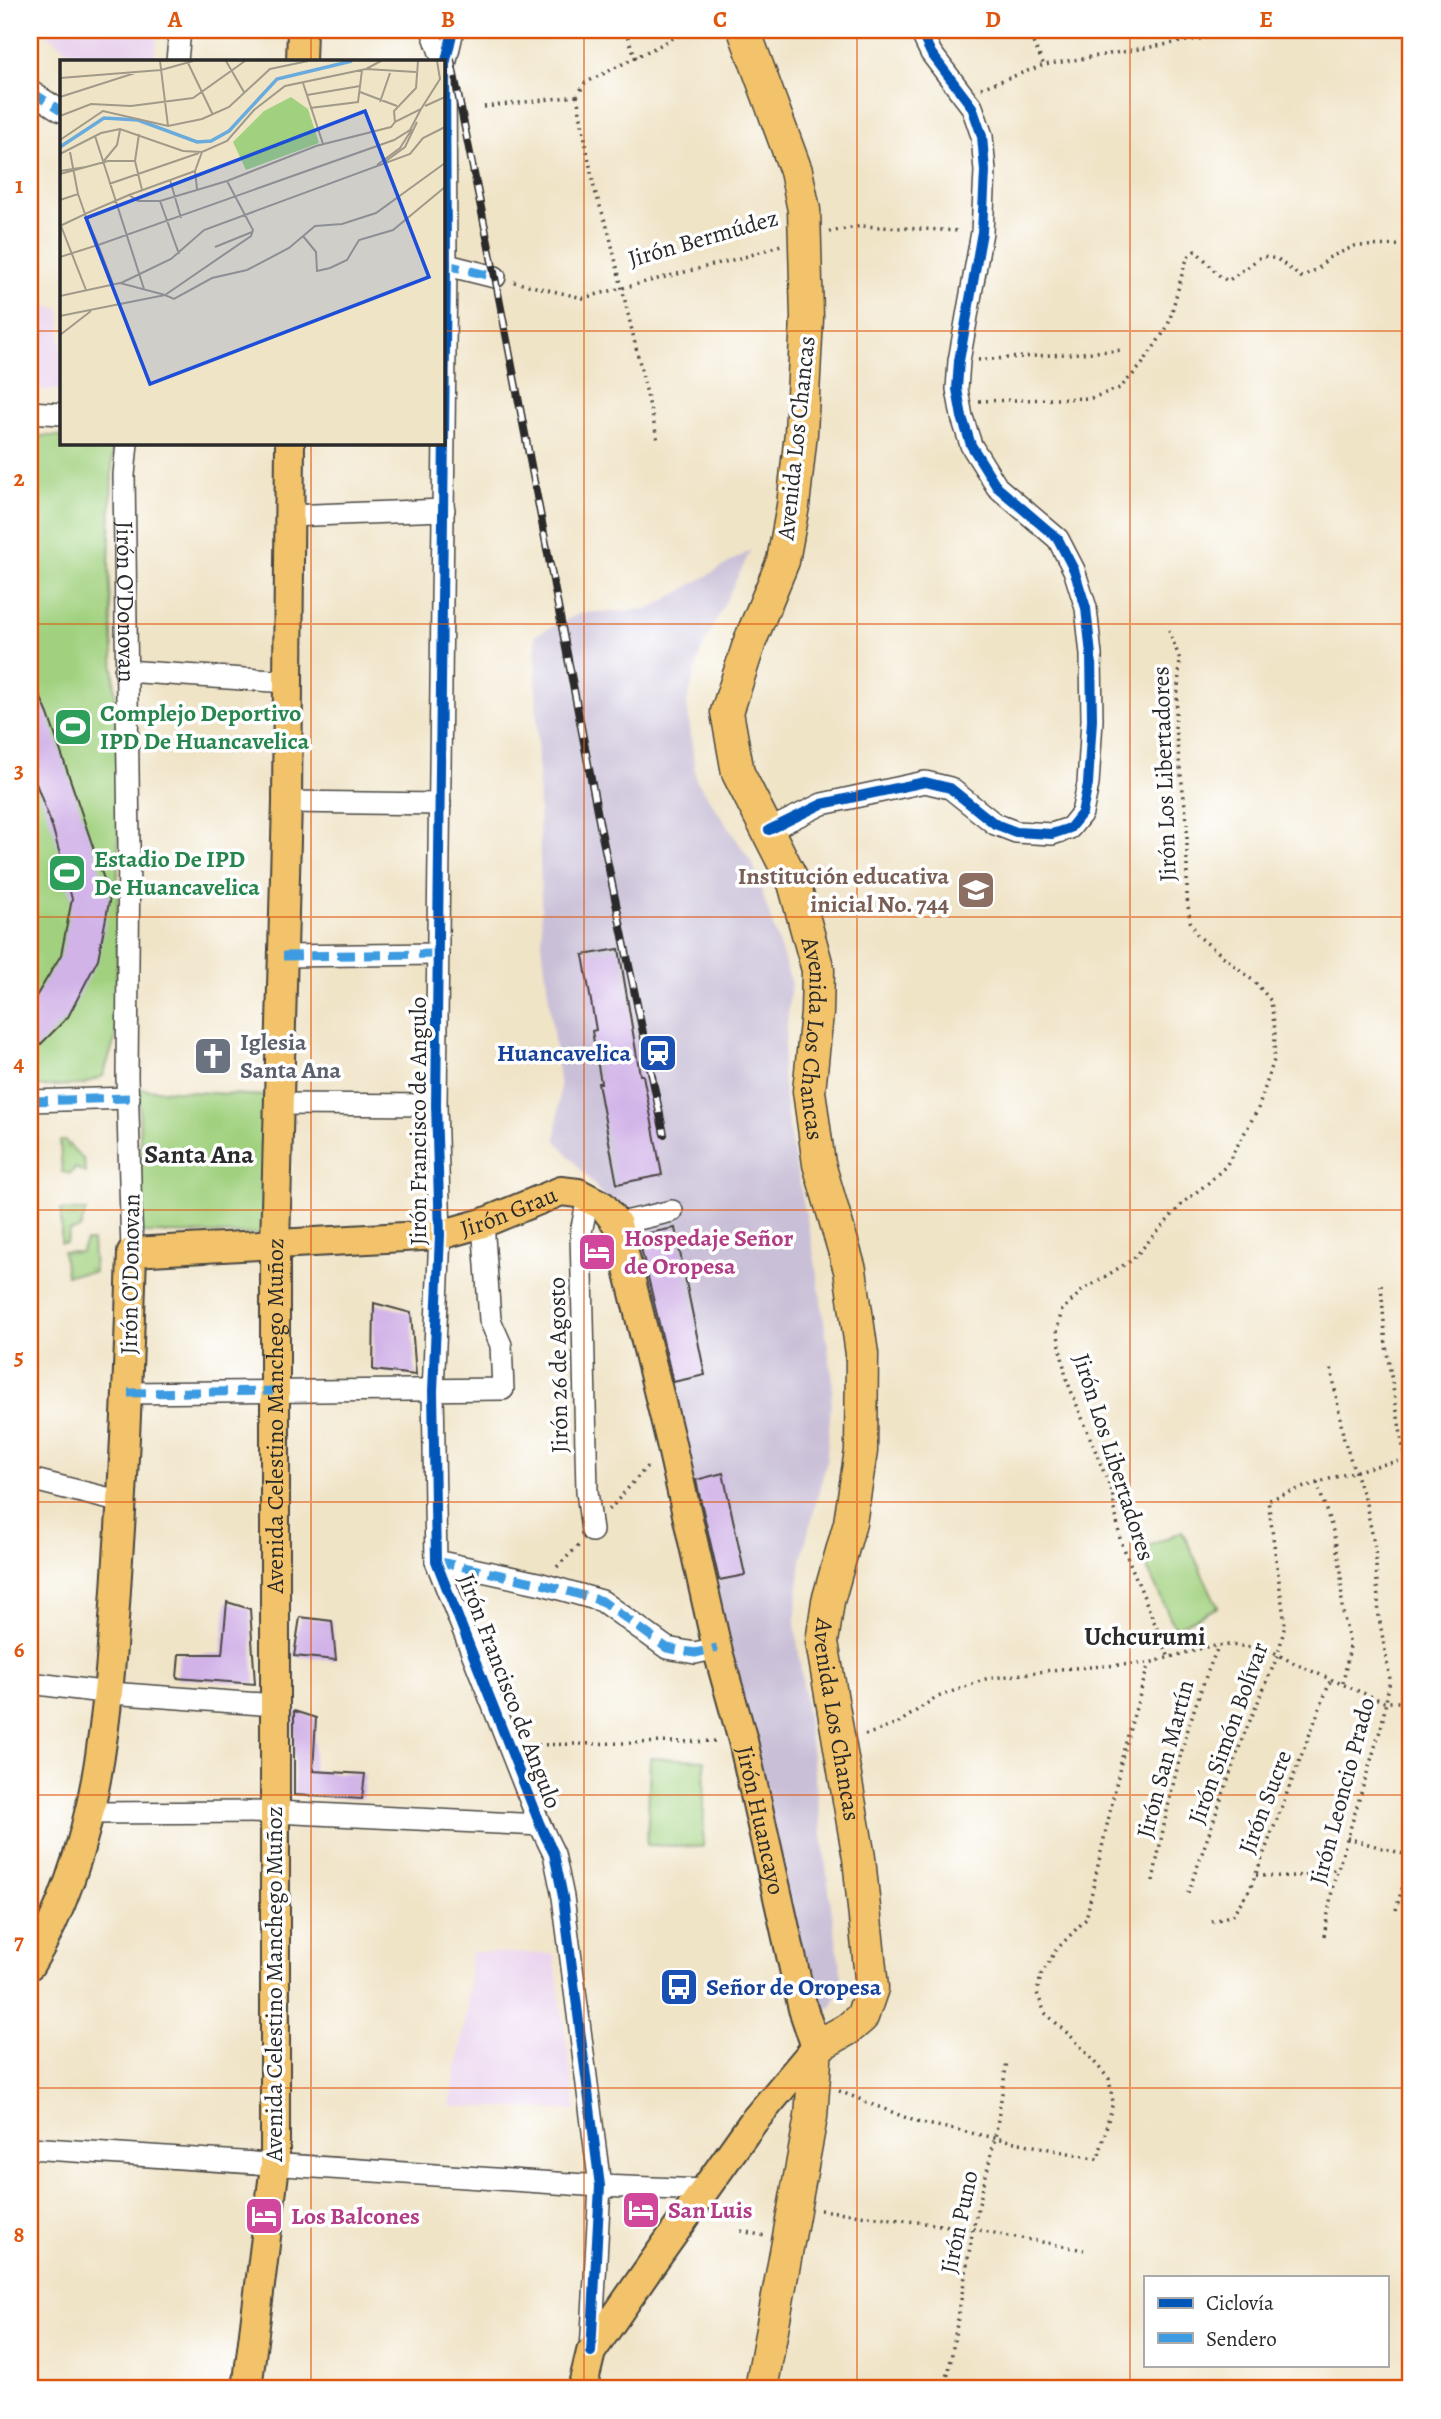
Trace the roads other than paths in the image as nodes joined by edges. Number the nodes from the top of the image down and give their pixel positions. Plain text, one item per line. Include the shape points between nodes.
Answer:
1 (180, 30) edge
2 (302, 30) edge
3 (432, 30) edge
4 (453, 30) edge
5 (744, 30) edge
6 (920, 30) edge
7 (177, 60) edge
8 (302, 60) edge
9 (442, 60) edge
10 (444, 65) joint
11 (30, 90) edge
12 (60, 110) edge
13 (445, 264) edge
14 (495, 277) road end
15 (30, 412) edge
16 (60, 414) edge
17 (127, 444) edge
18 (290, 444) edge
19 (444, 510) junction
20 (288, 516) junction
21 (125, 671) junction
22 (288, 682) junction
23 (287, 802) junction
24 (440, 804) junction
25 (769, 830) junction
26 (438, 954) junction
27 (283, 956) junction
28 (128, 1098) junction
29 (30, 1101) edge
30 (278, 1104) junction
31 (436, 1105) junction
32 (588, 1199) junction
33 (672, 1211) dead end
34 (483, 1223) junction
35 (617, 1224) junction
36 (440, 1235) junction
37 (275, 1245) junction
38 (132, 1252) junction
39 (273, 1391) junction
40 (433, 1391) junction
41 (128, 1393) junction
42 (30, 1479) edge
43 (122, 1502) junction
44 (592, 1531) dead end
45 (436, 1561) junction
46 (717, 1648) junction
47 (30, 1683) edge
48 (110, 1693) junction
49 (275, 1706) junction
50 (275, 1812) junction
51 (89, 1813) junction
52 (540, 1825) junction
53 (30, 1965) edge
54 (817, 2047) junction
55 (30, 2148) edge
56 (275, 2165) junction
57 (600, 2186) junction
58 (705, 2190) junction
59 (591, 2352) junction
60 (247, 2389) edge
61 (582, 2389) edge
62 (761, 2389) edge

1 - 7 street
2 - 8 main road
3 - 9 street
4 - 10 street, Jirón Francisco de Angulo
5 - 25 highway, Avenida Los Chancas via 796,171 806,237 807,318 793,506 783,561 727,712 738,773
6 - 25 street via 931,53 972,107 982,136 982,232 959,361 959,402 971,445 997,487 1058,539 1074,570 1086,608 1091,655 1088,784 1082,813 1070,828 1052,834 1016,832 995,824 950,788 925,782 822,804
10 - 13 street, Jirón Francisco de Angulo
11 - 12 street
13 - 14 street
13 - 19 street, Jirón Francisco de Angulo
15 - 16 street
17 - 21 street, Jirón O'Donovan
18 - 20 main road, Avenida Celestino Manchego Muñoz
19 - 20 street
19 - 24 street, Jirón Francisco de Angulo
20 - 22 main road, Avenida Celestino Manchego Muñoz
21 - 22 street
21 - 28 street, Jirón O'Donovan
22 - 23 main road, Avenida Celestino Manchego Muñoz
23 - 24 street
23 - 27 main road, Avenida Celestino Manchego Muñoz
24 - 26 street, Jirón Francisco de Angulo
25 - 54 highway, Avenida Los Chancas via 794,883 818,970 809,1091 819,1164 850,1270 862,1354 861,1451 850,1523 828,1601 822,1642 859,1858 872,1988 862,2017
26 - 27 street
26 - 31 street, Jirón Francisco de Angulo
27 - 30 main road, Avenida Celestino Manchego Muñoz
28 - 29 street
28 - 38 street, Jirón O'Donovan
30 - 31 street
30 - 37 main road, Avenida Celestino Manchego Muñoz
31 - 36 street, Jirón Francisco de Angulo
32 - 34 main road, Jirón Grau via 561,1191
32 - 35 main road via 603,1206
32 - 44 street, Jirón 26 de Agosto via 581,1232 587,1491
33 - 35 street
34 - 36 main road, Jirón Grau
34 - 40 street via 490,1320 501,1345 503,1389
35 - 46 main road, Jirón Huancayo
36 - 37 main road, Jirón Grau
36 - 40 street, Jirón Francisco de Angulo
37 - 38 main road, Jirón Grau
37 - 39 main road, Avenida Celestino Manchego Muñoz
38 - 41 main road, Jirón O'Donovan
39 - 40 street
39 - 41 street
39 - 49 main road, Avenida Celestino Manchego Muñoz
40 - 45 street, Jirón Francisco de Angulo
41 - 43 main road, Jirón O'Donovan
42 - 43 street
43 - 48 main road, Jirón O'Donovan
45 - 46 street via 602,1601 667,1648 695,1654
45 - 52 street, Jirón Francisco de Angulo
46 - 54 main road, Jirón Huancayo via 743,1741 803,2009
47 - 48 street
48 - 49 street
48 - 51 main road, Jirón O'Donovan
49 - 50 main road, Avenida Celestino Manchego Muñoz
50 - 51 street
50 - 52 street
50 - 56 main road, Avenida Celestino Manchego Muñoz
51 - 53 main road, Jirón O'Donovan via 68,1883
52 - 57 street, Jirón Francisco de Angulo via 554,1854 563,1897
54 - 58 main road via 753,2122
54 - 62 highway via 811,2117
55 - 56 street
56 - 57 street
56 - 60 main road, Avenida Celestino Manchego Muñoz
57 - 58 street
57 - 59 street, Jirón Francisco de Angulo
58 - 59 main road
59 - 61 main road

